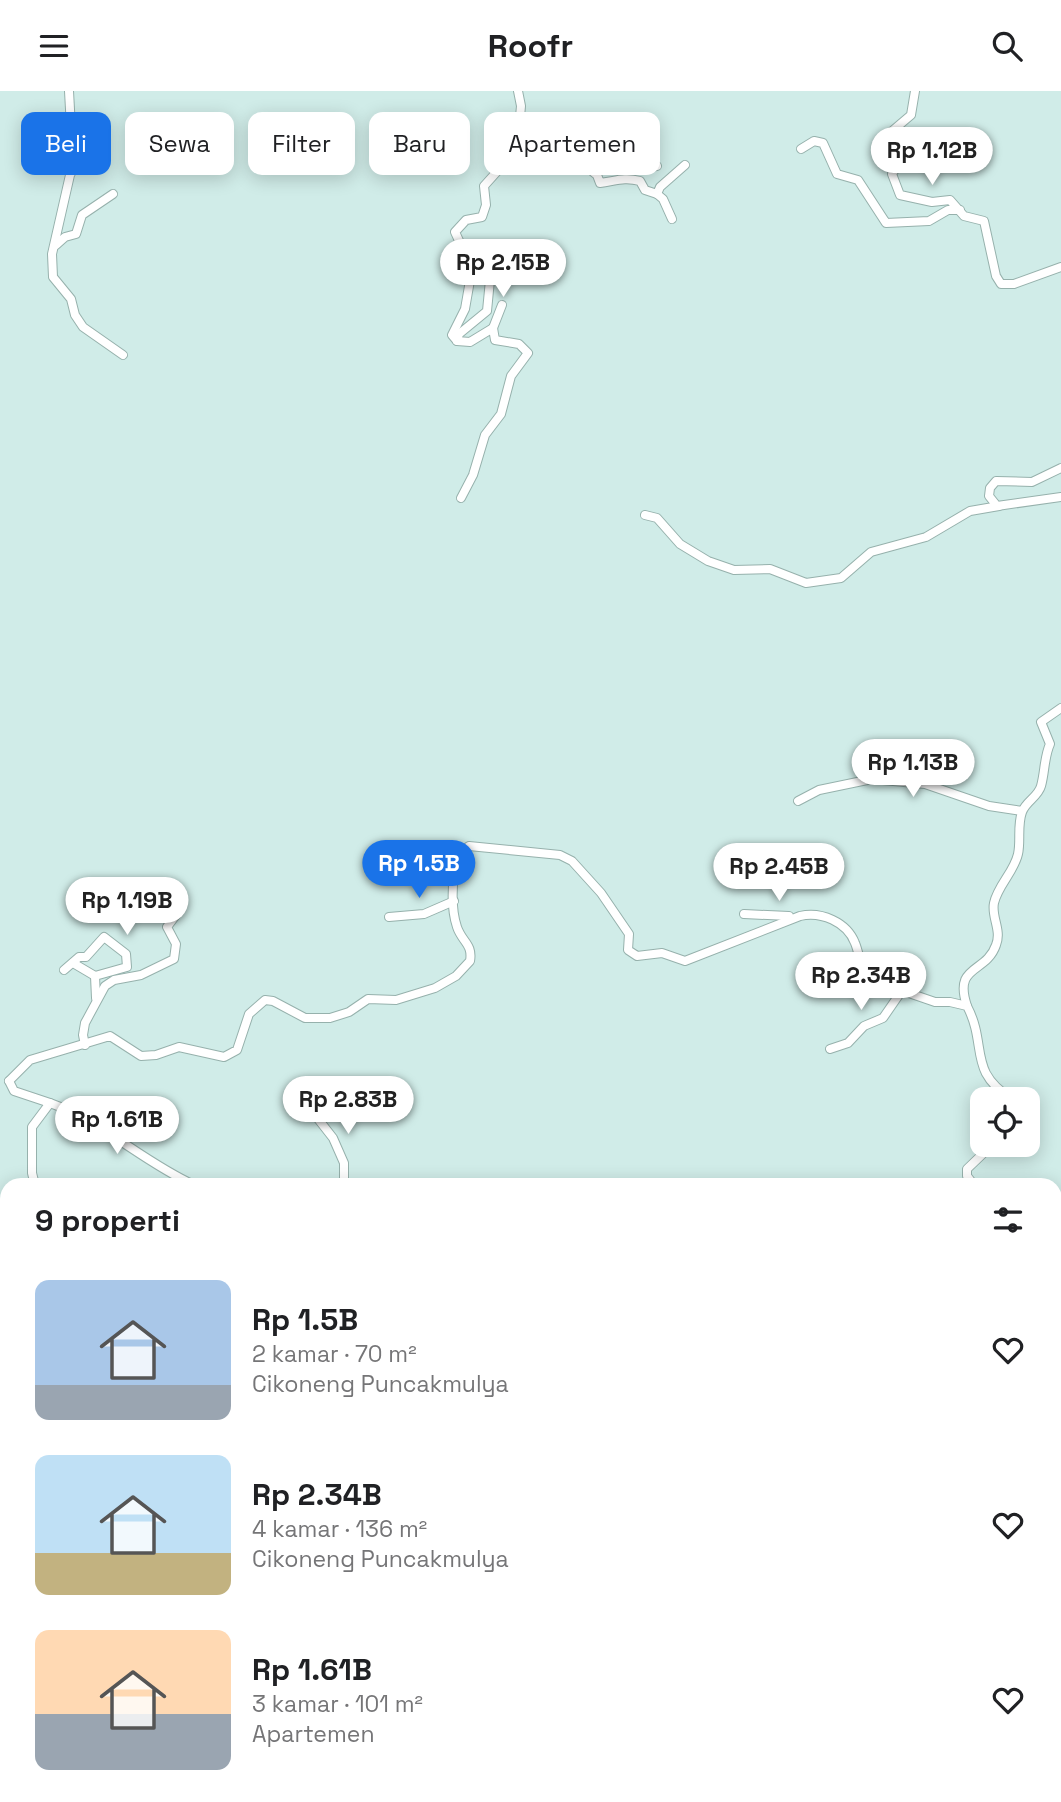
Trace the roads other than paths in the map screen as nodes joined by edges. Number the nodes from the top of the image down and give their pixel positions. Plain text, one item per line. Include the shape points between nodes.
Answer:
1 (69, 91) edge
2 (518, 91) edge
3 (915, 91) edge
4 (520, 112) edge
5 (801, 149) dead end
6 (685, 165) dead end
7 (494, 175) edge
8 (597, 175) edge
9 (113, 194) dead end
10 (657, 194) junction
11 (960, 210) junction
12 (672, 219) dead end
13 (52, 254) junction
14 (471, 266) junction
15 (1061, 267) edge
16 (502, 305) dead end
17 (493, 328) junction
18 (457, 341) junction
19 (123, 355) dead end
20 (1061, 468) edge
21 (461, 498) dead end
22 (1061, 498) edge
23 (999, 506) junction
24 (645, 515) dead end
25 (1061, 708) edge
26 (798, 801) dead end
27 (1022, 811) junction
28 (454, 901) junction
29 (744, 914) dead end
30 (809, 914) junction
31 (176, 915) dead end
32 (389, 917) dead end
33 (74, 963) junction
34 (455, 964) dead end
35 (469, 965) junction
36 (64, 970) dead end
37 (95, 976) junction
38 (904, 989) junction
39 (96, 998) junction
40 (967, 1006) junction
41 (86, 1045) junction
42 (830, 1049) dead end
43 (5, 1080) edge
44 (997, 1087) edge
45 (311, 1092) dead end
46 (49, 1105) junction
47 (980, 1157) edge
48 (33, 1178) edge
49 (179, 1178) edge
50 (344, 1178) edge
51 (969, 1178) edge

1 - 13 street via 72,146 78,160 70,175
2 - 4 street
3 - 11 street via 914,109 891,132 901,161 892,174 895,185 903,197 950,200
5 - 11 street via 814,141 823,143 837,174 858,180 886,223 929,221 946,211
6 - 10 street
7 - 14 street via 484,186 482,216 466,220 455,232
8 - 10 street via 600,183 622,177 640,181 645,190
9 - 13 street via 82,215 76,234 63,238
10 - 12 street
11 - 15 street via 986,224 1001,284
13 - 19 street via 55,283 71,299 83,327
14 - 18 street via 465,309 453,332
14 - 18 street via 490,280 487,311 459,334
16 - 17 street
17 - 18 street via 470,342
17 - 21 street via 495,340 519,344 526,349 527,358 512,376 501,414 485,435
20 - 23 street via 1032,482 996,481 989,496 993,505
22 - 23 street
23 - 24 street via 970,511 926,537 871,552 841,578 806,583 770,569 734,570 708,561 680,544 660,520
25 - 27 street via 1041,722 1050,744 1044,774 1040,791
26 - 27 street via 819,790 873,779 925,784 989,806
27 - 40 street via 1017,856 995,899 998,941 993,953 964,980
28 - 30 street via 457,855 470,846 560,855 572,861 601,893 627,931 628,950 637,956 662,953 685,961
28 - 32 street via 424,914
28 - 35 street via 458,928 471,949
29 - 30 street
30 - 38 street via 835,921 850,934 868,979
31 - 39 street via 167,927 176,944 174,959 141,975 114,980
33 - 36 street
33 - 37 street
33 - 37 street via 104,937 126,954 129,965
34 - 35 street
35 - 41 street via 435,988 396,1000 368,999 349,1012 326,1019 305,1018 265,1000 249,1014 237,1050 224,1057 179,1047 141,1056 110,1036
37 - 39 street
38 - 40 street via 935,1002
38 - 42 street via 883,1018 863,1027 848,1043
39 - 41 street via 83,1035
40 - 44 street via 985,1077
41 - 43 street via 30,1060
43 - 46 street via 14,1091
45 - 50 street via 315,1115 333,1138 344,1163
46 - 48 street via 32,1127
46 - 49 street via 79,1116
47 - 51 street via 967,1169

